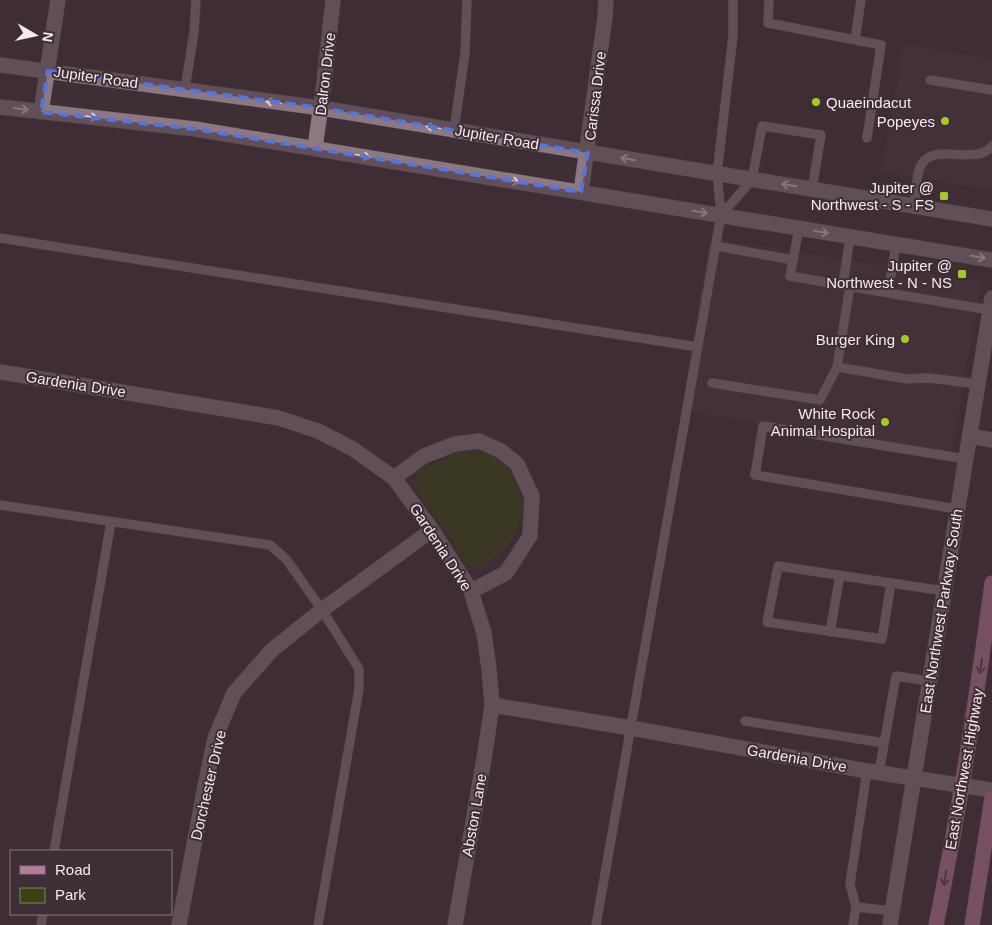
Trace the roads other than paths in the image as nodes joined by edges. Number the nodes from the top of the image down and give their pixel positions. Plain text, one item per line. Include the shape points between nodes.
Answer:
1 (58, 0) edge
2 (196, 0) edge
3 (333, 0) edge
4 (467, 0) edge
5 (606, 0) edge
6 (733, 0) edge
7 (769, 0) edge
8 (861, 0) edge
9 (854, 40) junction
10 (0, 65) edge
11 (48, 71) junction
12 (930, 80) dead end
13 (185, 89) junction
14 (992, 90) edge
15 (0, 107) edge
16 (321, 108) junction
17 (41, 112) junction
18 (454, 130) junction
19 (867, 138) dead end
20 (992, 146) edge
21 (315, 148) junction
22 (588, 153) junction
23 (718, 174) junction
24 (752, 180) junction
25 (812, 189) junction
26 (582, 192) junction
27 (914, 206) junction
28 (721, 215) junction
29 (992, 219) edge
30 (799, 228) junction
31 (850, 237) junction
32 (0, 238) edge
33 (896, 244) junction
34 (716, 246) junction
35 (793, 260) junction
36 (992, 260) edge
37 (846, 285) junction
38 (888, 293) junction
39 (991, 304) edge
40 (698, 347) junction
41 (837, 367) junction
42 (0, 372) edge
43 (712, 383) dead end
44 (978, 384) junction
45 (970, 436) junction
46 (992, 440) edge
47 (966, 459) junction
48 (394, 478) junction
49 (0, 505) edge
50 (957, 509) junction
51 (111, 522) junction
52 (432, 530) junction
53 (840, 575) junction
54 (992, 583) edge
55 (891, 584) junction
56 (470, 591) junction
57 (944, 591) junction
58 (322, 610) junction
59 (830, 632) junction
60 (929, 681) junction
61 (492, 705) junction
62 (745, 721) dead end
63 (631, 728) junction
64 (884, 743) junction
65 (873, 772) junction
66 (914, 779) junction
67 (962, 786) junction
68 (992, 790) edge
69 (992, 798) edge
70 (54, 850) edge
71 (856, 907) junction
72 (891, 918) edge
73 (179, 925) edge
74 (318, 925) edge
75 (455, 925) edge
76 (596, 925) edge
77 (853, 925) edge
78 (936, 925) edge
79 (972, 925) edge

1 - 11 street
2 - 13 lane
3 - 16 street, Dalron Drive
4 - 18 lane via 465,54
5 - 22 street, Carissa Drive
6 - 23 lane via 733,36
7 - 9 lane via 768,23
8 - 9 lane
9 - 19 lane via 881,45
10 - 11 street, Jupiter Road
11 - 13 street, Jupiter Road
11 - 17 street
12 - 14 lane
16 -> 13 street, Jupiter Road
15 -> 17 street
18 -> 16 street, Jupiter Road
16 - 21 street, Dalron Drive
17 -> 21 street via 195,129
18 - 22 street, Jupiter Road
20 - 27 lane via 976,154 935,154 926,158 920,167
21 -> 26 street
23 -> 22 street, Jupiter Road
22 - 26 street, Carissa Drive
23 - 24 street, Jupiter Road
23 - 28 lane
25 -> 24 street, Jupiter Road
24 - 25 lane via 762,126 821,135
24 - 28 lane
25 - 27 street, Jupiter Road
26 -> 28 street
27 - 29 street, Jupiter Road
28 - 30 street
28 - 34 lane
30 -> 31 street
30 - 35 lane
31 - 33 street
31 - 37 lane
32 - 40 lane
33 -> 36 street
33 - 38 lane
34 - 35 lane
34 - 40 lane
35 - 37 lane via 790,276
37 - 38 lane
37 - 41 lane
38 - 39 lane
39 - 44 street, East Northwest Parkway South
40 - 63 lane
41 - 43 lane via 820,400
41 - 44 lane via 908,379
42 - 48 street, Gardenia Drive via 280,418 318,431 353,449
44 - 45 street, East Northwest Parkway South
45 - 46 street
45 - 47 street, East Northwest Parkway South
47 - 50 street, East Northwest Parkway South
47 - 50 lane via 763,426 755,475
48 - 52 street, Gardenia Drive
48 - 56 street via 424,456 455,444 479,440 517,464 532,496 530,536 506,573
49 - 51 lane
50 - 57 street, East Northwest Parkway South
51 - 58 lane via 270,545 286,559
51 - 70 lane
52 - 56 street, Gardenia Drive
52 - 58 street, Dorchester Drive
53 - 55 lane
53 - 59 lane
53 - 59 lane via 778,566 768,622
54 -> 67 main road, East Northwest Highway
55 - 57 lane
55 - 59 lane via 882,639
56 - 61 street, Gardenia Drive via 484,633
57 - 60 street, East Northwest Parkway South
58 - 73 street, Dorchester Drive via 272,650 234,693 215,738
58 - 74 lane via 360,669
60 - 64 lane via 896,676
60 - 66 street, East Northwest Parkway South
61 - 63 street, Gardenia Drive
61 - 75 street, Abston Lane
62 - 64 lane
63 - 65 street, Gardenia Drive
63 - 76 lane
64 - 65 lane
65 - 66 street, Gardenia Drive
65 - 71 lane via 850,884
66 - 67 street, Gardenia Drive
66 - 72 street, East Northwest Parkway South
67 - 68 street, Gardenia Drive
67 -> 78 main road, East Northwest Highway
69 - 79 main road
71 - 72 lane
71 - 77 lane

